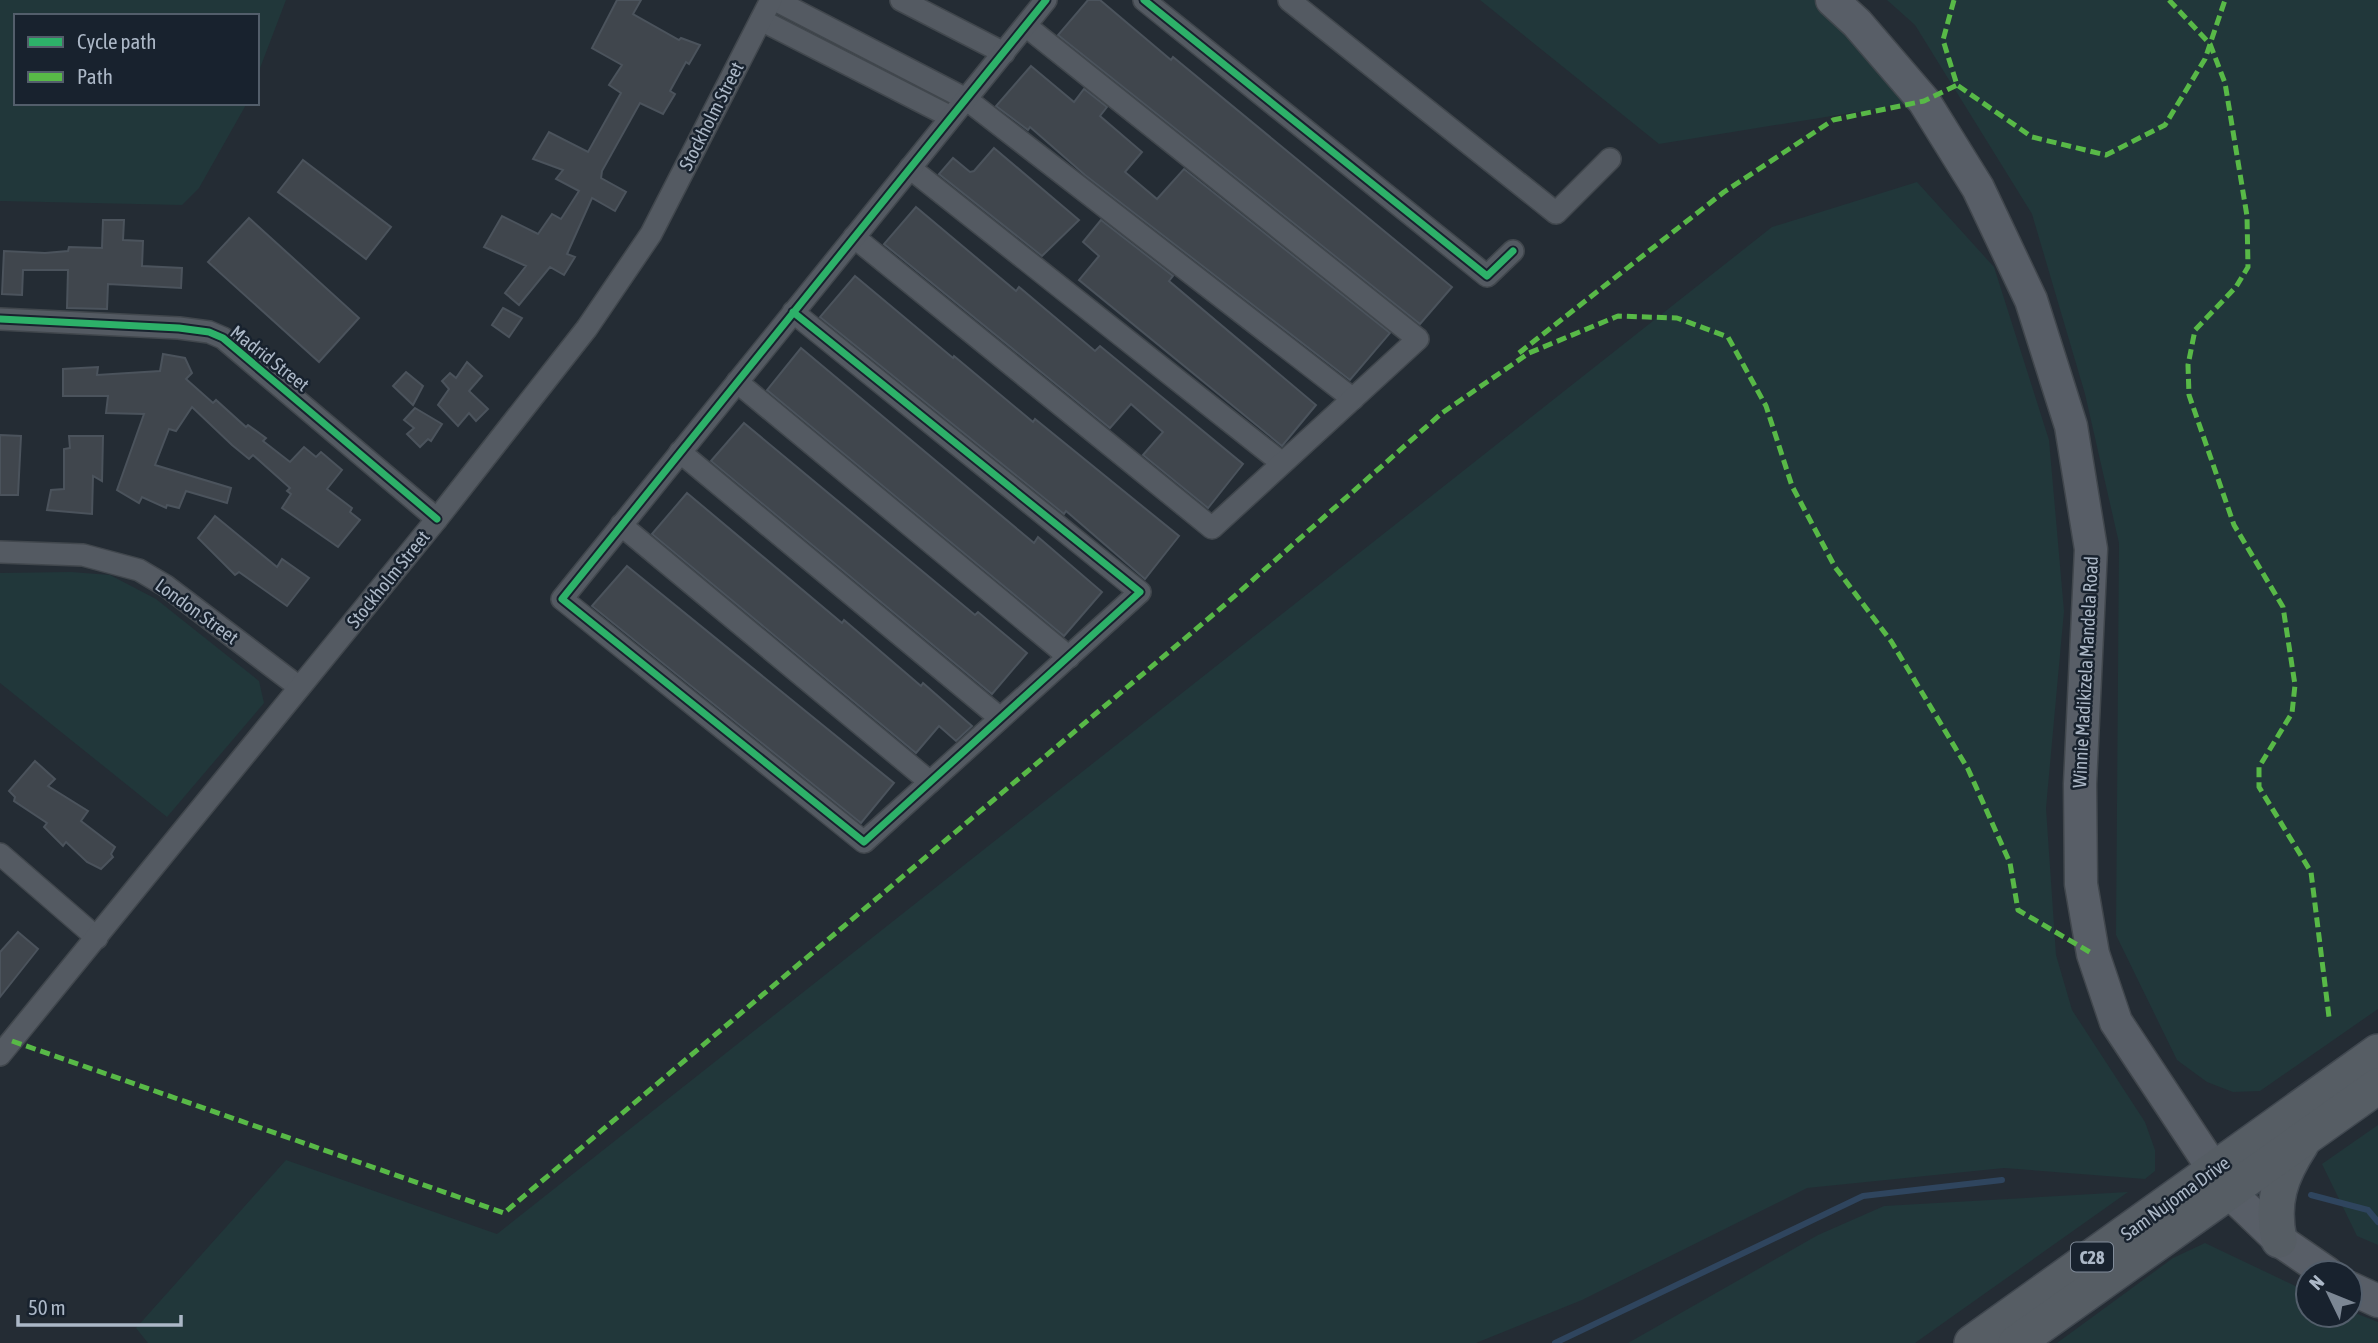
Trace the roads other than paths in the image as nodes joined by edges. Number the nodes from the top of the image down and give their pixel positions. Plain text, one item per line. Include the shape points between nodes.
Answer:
1 (773, 0) edge
2 (901, 0) edge
3 (1144, 0) edge
4 (1289, 0) edge
5 (1832, 0) edge
6 (1037, 3) edge
7 (761, 20) junction
8 (1026, 26) junction
9 (1004, 52) junction
10 (966, 99) junction
11 (951, 117) junction
12 (1610, 159) dead end
13 (910, 168) junction
14 (854, 237) junction
15 (1513, 251) dead end
16 (793, 312) junction
17 (0, 319) edge
18 (737, 382) junction
19 (1353, 399) junction
20 (680, 452) junction
21 (1282, 463) junction
22 (437, 519) junction
23 (621, 525) junction
24 (0, 552) edge
25 (1069, 657) junction
26 (299, 687) junction
27 (1000, 719) junction
28 (930, 782) junction
29 (0, 854) edge
30 (97, 938) junction
31 (2378, 1052) edge
32 (0, 1055) edge
33 (2378, 1086) edge
34 (2303, 1141) junction
35 (2220, 1181) junction
36 (2280, 1240) junction
37 (2307, 1259) edge
38 (1972, 1343) edge
39 (2016, 1343) edge

1 - 7 street, Stockholm Street
1 - 10 street
2 - 9 street
3 - 15 street via 1487,276
4 - 12 street via 1556,213
5 - 35 main road, Winnie Madikizela Mandela Road via 1934,114 1978,188 2031,300 2071,426 2091,549 2080,855 2093,954 2116,1022
6 - 8 street
7 - 11 street
7 - 22 street, Stockholm Street via 650,234 618,286
8 - 9 street
8 - 19 street via 1419,339
9 - 10 street
10 - 11 street
10 - 19 street
11 - 13 street
13 - 14 street
13 - 21 street
14 - 16 street
14 - 21 street via 1212,528
16 - 18 street
16 - 25 street via 1140,592
17 - 22 street, Madrid Street via 179,328 223,338
18 - 20 street
18 - 25 street
19 - 21 street
20 - 23 street
20 - 27 street
22 - 26 street, Stockholm Street
23 - 28 street
23 - 28 street via 562,599 864,842
24 - 26 street, London Street via 83,555 139,570
25 - 27 street
26 - 30 street, Stockholm Street
27 - 28 street
29 - 30 street
30 - 32 street, Stockholm Street
31 - 35 main road, Sam Nujoma Drive / C28
33 - 34 main road, Sam Nujoma Drive / C28
34 - 35 main road, Sam Nujoma Drive / C28
34 - 36 main road via 2275,1196
35 - 36 main road, Winnie Madikizela Mandela Road
35 - 38 main road, Sam Nujoma Drive / C28
35 - 39 main road, Sam Nujoma Drive / C28
36 - 37 main road, Winnie Madikizela Mandela Road

